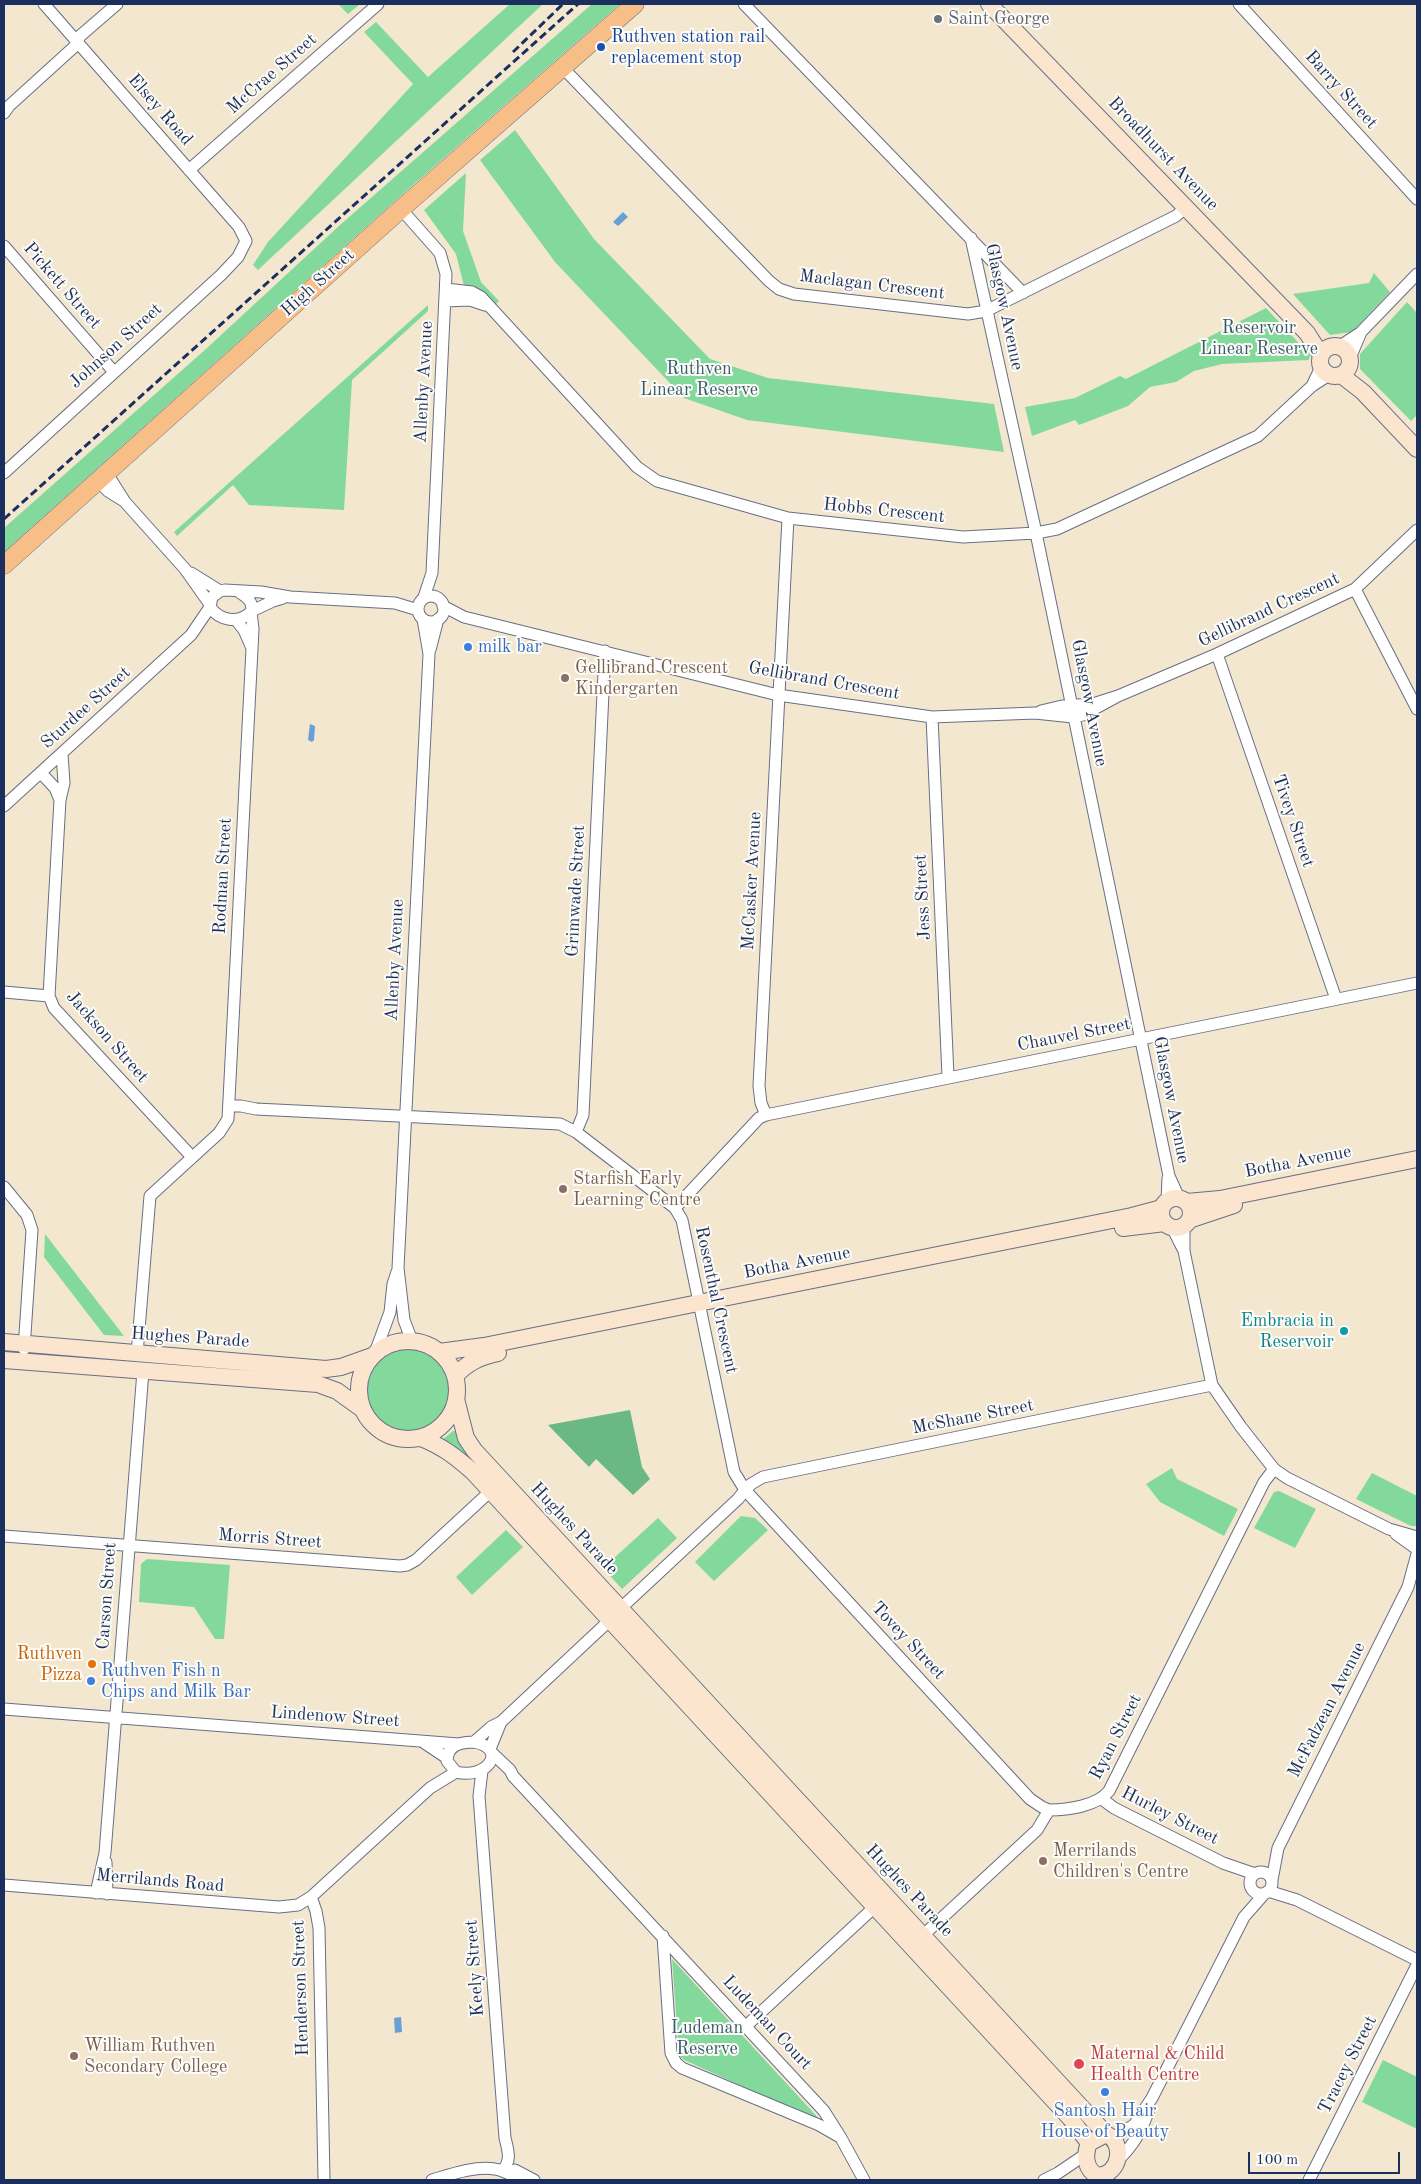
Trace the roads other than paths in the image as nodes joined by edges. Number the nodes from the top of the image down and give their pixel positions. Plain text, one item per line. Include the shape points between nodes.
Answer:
1 (44, 4) edge
2 (117, 4) edge
3 (378, 4) edge
4 (634, 4) edge
5 (744, 4) edge
6 (989, 4) edge
7 (1238, 4) edge
8 (77, 42) junction
9 (562, 67) junction
10 (4, 114) edge
11 (189, 170) junction
12 (1417, 199) edge
13 (1186, 207) junction
14 (401, 209) junction
15 (971, 238) junction
16 (246, 241) joint
17 (4, 246) edge
18 (1417, 274) edge
19 (1023, 293) junction
20 (446, 295) junction
21 (986, 311) junction
22 (1335, 361) junction
23 (114, 372) junction
24 (1417, 449) edge
25 (4, 473) edge
26 (102, 476) junction
27 (788, 518) junction
28 (1417, 530) edge
29 (1036, 533) junction
30 (4, 565) edge
31 (186, 569) junction
32 (432, 573) junction
33 (1355, 589) junction
34 (220, 590) junction
35 (238, 592) junction
36 (290, 597) junction
37 (424, 598) junction
38 (440, 602) junction
39 (395, 603) junction
40 (209, 605) junction
41 (252, 612) junction
42 (420, 615) junction
43 (221, 617) junction
44 (464, 617) junction
45 (439, 619) junction
46 (236, 620) junction
47 (191, 636) junction
48 (252, 647) junction
49 (605, 651) junction
50 (429, 654) junction
51 (1216, 654) junction
52 (778, 695) junction
53 (1118, 696) junction
54 (1071, 705) junction
55 (1417, 709) edge
56 (1035, 713) junction
57 (932, 717) junction
58 (1073, 717) junction
59 (62, 754) junction
60 (41, 773) junction
61 (60, 800) junction
62 (4, 806) edge
63 (1417, 983) edge
64 (4, 992) edge
65 (49, 996) junction
66 (1336, 1000) junction
67 (1141, 1040) junction
68 (948, 1076) junction
69 (229, 1108) junction
70 (766, 1114) junction
71 (405, 1117) junction
72 (576, 1132) junction
73 (192, 1158) junction
74 (1417, 1159) edge
75 (1417, 1168) edge
76 (4, 1187) edge
77 (1303, 1187) junction
78 (675, 1208) junction
79 (1176, 1213) junction
80 (398, 1268) junction
81 (700, 1308) junction
82 (390, 1312) junction
83 (404, 1314) junction
84 (569, 1334) junction
85 (412, 1341) junction
86 (4, 1342) edge
87 (25, 1344) junction
88 (438, 1352) junction
89 (137, 1354) junction
90 (373, 1354) junction
91 (4, 1360) edge
92 (23, 1361) junction
93 (143, 1371) junction
94 (455, 1376) junction
95 (1212, 1385) junction
96 (456, 1399) junction
97 (362, 1409) junction
98 (421, 1438) junction
99 (1274, 1468) junction
100 (496, 1486) junction
101 (745, 1490) junction
102 (4, 1536) edge
103 (129, 1546) junction
104 (1417, 1546) edge
105 (1417, 1576) edge
106 (1408, 1587) junction
107 (615, 1614) junction
108 (4, 1710) edge
109 (116, 1718) junction
110 (501, 1722) junction
111 (423, 1742) junction
112 (474, 1742) junction
113 (459, 1744) junction
114 (490, 1750) junction
115 (447, 1759) junction
116 (485, 1769) junction
117 (461, 1773) junction
118 (513, 1776) junction
119 (430, 1788) junction
120 (479, 1796) junction
121 (1102, 1799) junction
122 (1049, 1810) junction
123 (1278, 1848) junction
124 (1253, 1878) junction
125 (4, 1885) edge
126 (1269, 1886) junction
127 (102, 1893) junction
128 (311, 1897) junction
129 (881, 1901) junction
130 (1244, 1917) junction
131 (663, 1936) junction
132 (917, 1941) junction
133 (1417, 1960) edge
134 (1417, 1965) edge
135 (746, 2026) junction
136 (1152, 2098) junction
137 (1109, 2136) junction
138 (842, 2138) junction
139 (1092, 2164) edge
140 (504, 2167) junction
141 (1116, 2170) edge
142 (324, 2180) edge
143 (432, 2180) edge
144 (521, 2180) edge
145 (534, 2180) edge
146 (864, 2180) edge
147 (1044, 2180) edge
148 (1309, 2180) edge

1 - 8 street, Elsey Road
2 - 8 street
3 - 11 street, McCrae Street
4 - 9 main road, High Street
5 - 15 street, Glasgow Avenue
6 - 13 street, Broadhurst Avenue
7 - 12 street, Barry Street
8 - 10 street
8 - 11 street, Elsey Road
9 - 14 main road, High Street
9 - 21 street, Maclagan Crescent via 779,289 794,294 968,314
11 - 16 street, Elsey Road via 239,227
13 - 19 street, Maclagan Crescent via 1176,216
13 - 22 street, Broadhurst Avenue
14 - 20 street, Allenby Avenue via 440,253 446,274
14 - 26 main road, High Street
15 - 19 street, Glasgow Avenue
15 - 21 street, Glasgow Avenue
16 - 23 street, Johnson Street via 231,266
17 - 23 street, Pickett Street
18 - 22 street
19 - 21 street, Maclagan Crescent
20 - 27 street, Hobbs Crescent via 482,303 490,308 637,467 657,481
20 - 32 street, Allenby Avenue
21 - 29 street, Glasgow Avenue
22 - 24 street, Broadhurst Avenue
22 - 29 street, Hobbs Crescent via 1258,436 1057,528
23 - 25 street, Johnson Street
26 - 30 main road, High Street
26 - 31 street
27 - 29 street, Hobbs Crescent via 963,537
27 - 52 street, McCasker Avenue
28 - 33 street, Gellibrand Crescent
29 - 54 street, Glasgow Avenue
31 - 34 street
31 - 40 street
32 - 37 street, Allenby Avenue
32 - 38 street, Allenby Avenue
33 - 51 street, Gellibrand Crescent
33 - 55 street
34 - 35 street
34 - 40 street via 212,596
35 - 36 street
35 - 41 street via 248,598
36 - 39 street
36 - 41 street via 273,601
37 - 38 street
37 - 39 street
37 - 42 street via 419,604
38 - 44 street, Gellibrand Crescent
38 - 45 street via 443,613
39 - 42 street
40 - 43 street
40 - 47 street, Sturdee Street via 203,621
41 - 46 street
41 - 48 street, Rodman Street
42 - 45 street via 431,622
42 - 50 street, Allenby Avenue
43 - 46 street
43 - 47 street, Sturdee Street
44 - 45 street, Gellibrand Crescent
44 - 49 street, Gellibrand Crescent
45 - 50 street, Allenby Avenue
46 - 48 street
47 - 59 street, Sturdee Street
48 - 69 street, Rodman Street
49 - 52 street, Gellibrand Crescent
49 - 72 street, Grimwade Street via 584,1115
50 - 71 street, Allenby Avenue
51 - 53 street, Gellibrand Crescent
51 - 66 street, Tivey Street
52 - 57 street, Gellibrand Crescent
52 - 70 street, McCasker Avenue via 759,1086
53 - 54 street, Gellibrand Crescent via 1093,704
53 - 58 street, Gellibrand Crescent
54 - 56 street, Gellibrand Crescent
54 - 58 street, Glasgow Avenue
56 - 57 street, Gellibrand Crescent
56 - 58 street, Gellibrand Crescent
57 - 68 street, Jess Street
58 - 67 street, Glasgow Avenue
59 - 60 street, Sturdee Street
59 - 61 street, Jackson Street via 64,783
60 - 61 street via 55,788
60 - 62 street, Sturdee Street
61 - 65 street, Jackson Street
63 - 66 street, Chauvel Street
64 - 65 street
65 - 73 street, Jackson Street via 54,1008
66 - 67 street, Chauvel Street
67 - 68 street, Chauvel Street
67 - 79 street, Glasgow Avenue
68 - 70 street, Chauvel Street
69 - 71 street, Rosenthal Crescent via 241,1106
69 - 73 street via 228,1119 222,1129
70 - 78 street
71 - 72 street, Rosenthal Crescent via 560,1124
71 - 80 street, Allenby Avenue
72 - 78 street, Rosenthal Crescent
73 - 89 street via 150,1196
74 - 77 street, Botha Avenue
75 - 77 street, Botha Avenue
76 - 87 street via 27,1215 32,1230
77 - 79 street, Botha Avenue via 1220,1199
78 - 81 street, Rosenthal Crescent via 682,1220
79 - 81 street, Botha Avenue via 1131,1226 1006,1246
79 - 95 street, Glasgow Avenue
80 - 82 street, Allenby Avenue
80 - 83 street, Allenby Avenue
81 - 84 street, Botha Avenue
81 - 101 street, Rosenthal Crescent via 734,1472
82 - 83 street
82 - 90 street, Allenby Avenue
83 - 85 street, Allenby Avenue
84 - 88 street, Botha Avenue
84 - 94 street, Botha Avenue via 486,1356 466,1364
85 - 88 street
85 - 90 street via 386,1346
86 - 87 street, Hughes Parade
87 - 89 street, Hughes Parade
87 - 92 street
88 - 94 street
89 - 90 street, Hughes Parade via 326,1369 341,1367
89 - 93 street
90 - 97 street via 359,1381
91 - 92 street, Hughes Parade
92 - 93 street, Hughes Parade
93 - 97 street, Hughes Parade via 318,1384 337,1391
93 - 103 street, Carson Street
94 - 96 street
95 - 99 street, Glasgow Avenue via 1240,1427
95 - 101 street, McShane Street via 763,1477
96 - 98 street via 444,1424
96 - 100 street, Hughes Parade via 466,1438
97 - 98 street via 372,1424 386,1434 409,1440
98 - 100 street, Hughes Parade via 440,1445
99 - 104 street, Glasgow Avenue via 1287,1478
99 - 121 street, Ryan Street via 1264,1482 1109,1791
100 - 103 street, Morris Street via 407,1565
100 - 107 street, Hughes Parade
101 - 107 street
101 - 122 street, Tovey Street via 1030,1799
102 - 103 street, Morris Street
103 - 109 street, Carson Street
104 - 106 street, McFadzean Avenue
105 - 106 street, McFadzean Avenue
106 - 123 street, McFadzean Avenue
107 - 110 street
107 - 129 street, Hughes Parade
108 - 109 street, Lindenow Street
109 - 111 street, Lindenow Street
109 - 127 street, Carson Street
110 - 112 street
110 - 114 street
111 - 113 street, Lindenow Street
111 - 115 street, Lindenow Street
112 - 113 street
112 - 114 street
113 - 115 street via 450,1750
114 - 116 street via 491,1761
114 - 118 street, Ludeman Court
115 - 117 street via 450,1768
115 - 119 street, Henderson Street
116 - 117 street
116 - 118 street, Ludeman Court via 499,1768
116 - 120 street, Keely Street
117 - 119 street, Henderson Street
117 - 120 street, Keely Street via 474,1783
118 - 131 street, Ludeman Court
119 - 128 street, Henderson Street
120 - 140 street, Keely Street via 509,2156
121 - 122 street, Ryan Street
121 - 124 street, Hurley Street
122 - 132 street via 1037,1830
123 - 124 street, McFadzean Avenue
123 - 126 street, McFadzean Avenue
124 - 126 street via 1266,1873
124 - 126 street via 1258,1893
124 - 130 street, McFadzean Avenue
125 - 127 street, Merrilands Road
126 - 130 street, McFadzean Avenue
126 - 133 street
127 - 128 street, Merrilands Road via 285,1907 298,1905
128 - 142 street, Henderson Street via 319,1928
129 - 132 street, Hughes Parade
129 - 135 street
130 - 136 street, McFadzean Avenue
131 - 135 street, Ludeman Court
131 - 138 street via 672,2054 676,2063 820,2125
132 - 137 street, Hughes Parade
132 - 139 street, Hughes Parade via 1070,2118
134 - 148 street, Tracey Street
135 - 138 street, Ludeman Court via 824,2111
136 - 137 street, McFadzean Avenue via 1134,2125
136 - 141 street, McFadzean Avenue via 1144,2125
137 - 139 street
137 - 141 street via 1118,2152
138 - 146 street, Ludeman Court
139 - 141 street via 1108,2174
139 - 147 street
140 - 143 street via 462,2171
140 - 144 street
140 - 145 street

